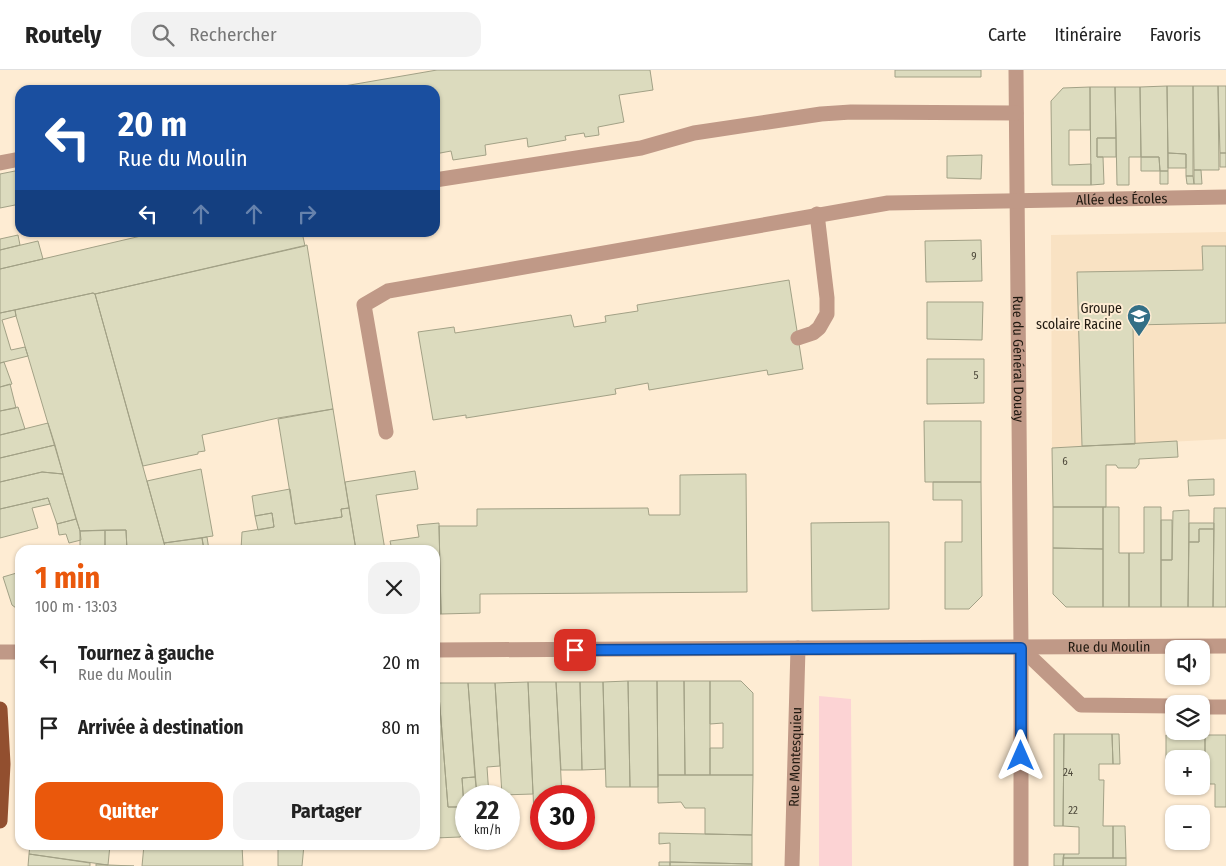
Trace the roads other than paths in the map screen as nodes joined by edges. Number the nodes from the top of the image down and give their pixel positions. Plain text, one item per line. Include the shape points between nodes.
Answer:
1 (1016, 70) edge
2 (1016, 113) junction
3 (15, 160) edge
4 (0, 163) edge
5 (440, 179) edge
6 (1226, 197) edge
7 (1016, 201) junction
8 (818, 214) junction
9 (798, 338) dead end
10 (386, 432) dead end
11 (1226, 646) edge
12 (798, 648) junction
13 (1021, 648) junction
14 (440, 650) edge
15 (0, 652) edge
16 (15, 652) edge
17 (1165, 706) edge
18 (1210, 707) edge
19 (1226, 707) edge
20 (0, 709) edge
21 (0, 821) edge
22 (792, 866) edge
23 (1021, 866) edge

1 - 2 street, Rue du Général Douay
2 - 5 street via 822,114 694,133 641,148
2 - 7 street, Rue du Général Douay
3 - 4 street
6 - 7 street, Allée des Écoles
7 - 8 street, Allée des Écoles via 888,203
7 - 13 street, Rue du Général Douay
8 - 9 street via 827,314 813,333
8 - 10 street, Allée des Écoles via 388,291 374,298 364,304
11 - 13 street, Rue du Moulin
12 - 13 street, Rue du Moulin
12 - 14 street, Rue du Moulin
12 - 22 street, Rue Montesquieu
13 - 17 street via 1081,705
13 - 23 street, Rue du Général Douay
15 - 16 street
18 - 19 street
20 - 21 main road via 4,764

